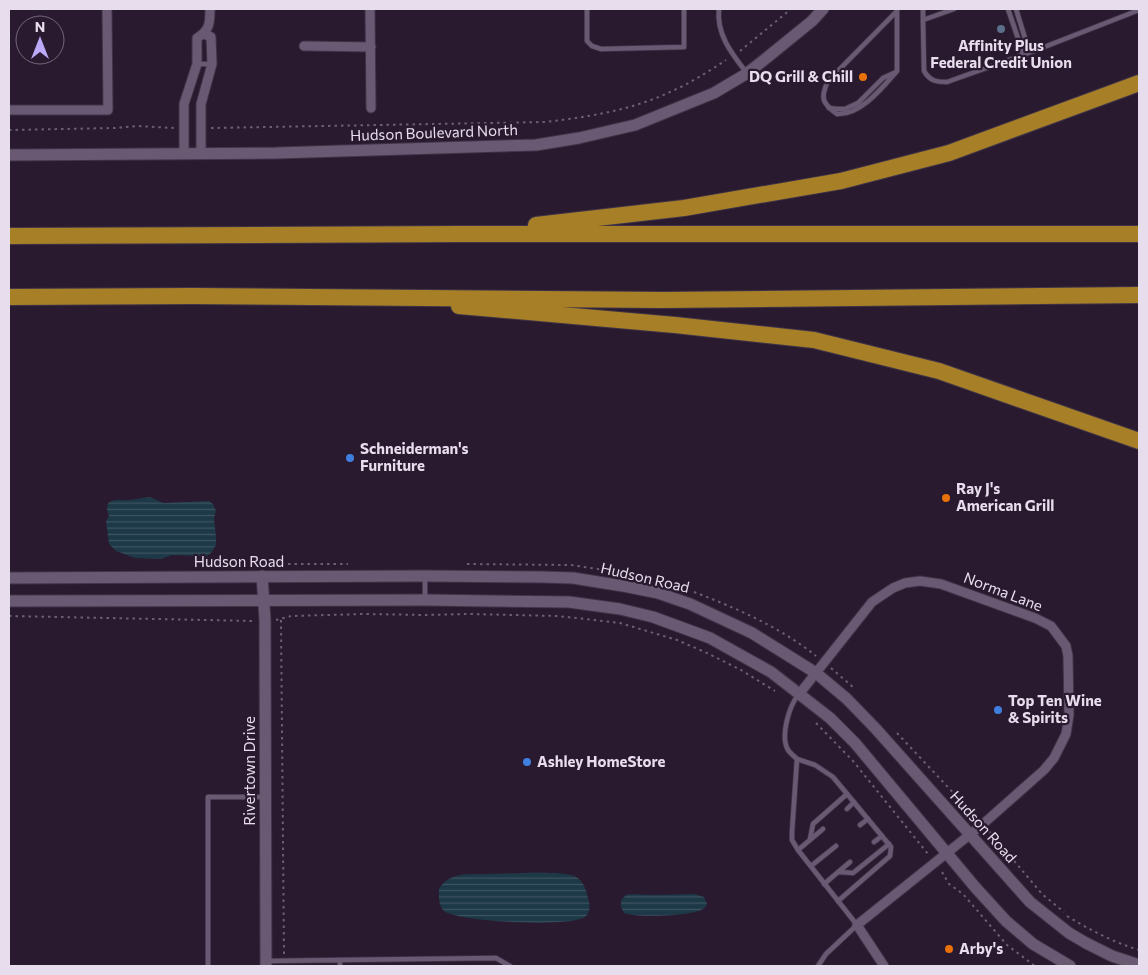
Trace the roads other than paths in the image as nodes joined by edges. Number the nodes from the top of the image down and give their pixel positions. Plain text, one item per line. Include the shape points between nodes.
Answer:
1 (108, 9) edge
2 (210, 9) edge
3 (370, 9) edge
4 (587, 9) edge
5 (684, 9) edge
6 (719, 9) edge
7 (823, 9) edge
8 (923, 9) edge
9 (954, 9) edge
10 (1008, 9) edge
11 (1016, 9) edge
12 (897, 10) edge
13 (1139, 10) edge
14 (923, 20) junction
15 (204, 34) junction
16 (304, 46) dead end
17 (370, 47) junction
18 (1034, 51) junction
19 (1020, 56) junction
20 (197, 64) junction
21 (212, 64) junction
22 (746, 74) junction
23 (1139, 83) edge
24 (372, 108) dead end
25 (9, 110) edge
26 (184, 153) junction
27 (201, 153) junction
28 (9, 155) edge
29 (461, 234) junction
30 (1139, 234) edge
31 (9, 236) edge
32 (1139, 295) edge
33 (9, 296) edge
34 (394, 297) junction
35 (1139, 441) edge
36 (262, 576) junction
37 (425, 576) junction
38 (9, 578) edge
39 (264, 600) junction
40 (424, 600) junction
41 (9, 601) edge
42 (816, 673) junction
43 (796, 697) junction
44 (797, 759) junction
45 (847, 794) junction
46 (264, 797) junction
47 (854, 802) junction
48 (846, 809) dead end
49 (868, 819) junction
50 (860, 825) dead end
51 (823, 829) dead end
52 (970, 835) junction
53 (882, 836) junction
54 (810, 839) junction
55 (874, 842) dead end
56 (889, 844) junction
57 (836, 846) dead end
58 (798, 850) junction
59 (947, 853) junction
60 (850, 862) dead end
61 (811, 866) junction
62 (839, 872) junction
63 (824, 884) junction
64 (838, 902) junction
65 (857, 926) junction
66 (340, 960) junction
67 (266, 964) edge
68 (308, 964) edge
69 (208, 966) edge
70 (340, 966) edge
71 (510, 966) edge
72 (818, 966) edge
73 (884, 966) edge
74 (1070, 966) edge
75 (1139, 966) edge

1 - 25 street via 108,110
2 - 15 street via 210,22
3 - 17 street
4 - 5 lane via 587,41 601,49 684,48
6 - 22 lane via 721,31 727,47
7 - 22 street, Hudson Boulevard North
8 - 14 lane
9 - 14 lane
10 - 19 lane via 1022,50
11 - 18 lane via 1028,48
12 - 12 lane via 828,82 823,93 825,103 837,114 849,113 872,98 897,71
13 - 18 lane
14 - 19 lane via 924,71 936,82 947,82
15 - 20 street via 197,38
15 - 21 street via 211,37
16 - 17 street
17 - 24 street
18 - 19 lane
20 - 21 lane
20 - 26 street via 184,104
21 - 27 street via 201,104
22 - 27 street, Hudson Boulevard North via 714,93 656,118 579,138 511,146
23 - 29 highway via 949,153 841,182 684,208
26 - 27 street, Hudson Boulevard North
26 - 28 street, Hudson Boulevard North
29 - 30 highway
29 - 31 highway
32 - 34 highway via 663,300
33 - 34 highway
34 - 35 highway via 480,309 814,340 939,371
36 - 37 street, Hudson Road
36 - 38 street, Hudson Road
36 - 39 street, Rivertown Drive
37 - 40 lane
37 - 42 street, Hudson Road via 573,578 658,593 719,616 776,646
39 - 40 street
39 - 41 street
39 - 46 street, Rivertown Drive
40 - 43 street via 568,602 652,617 710,638 771,672
42 - 43 street, Norma Lane
42 - 52 street, Hudson Road via 876,729
42 - 52 street, Norma Lane via 872,602 905,583 941,584 1051,626 1066,646 1068,656 1069,715 1066,734 1044,770
43 - 44 lane via 787,721 786,744
43 - 59 street via 830,718 855,743
44 - 45 lane via 815,765 832,777
44 - 58 lane via 792,840
45 - 47 lane
45 - 54 lane via 813,824
46 - 67 street, Rivertown Drive
46 - 69 lane via 208,797
47 - 48 lane
47 - 49 lane
49 - 50 lane
49 - 53 lane
51 - 54 lane
52 - 59 street, Norma Lane
52 - 75 street, Hudson Road via 1030,902 1050,918 1086,943
53 - 55 lane
53 - 56 lane
54 - 58 lane
56 - 62 lane via 854,873
56 - 64 lane via 890,856
57 - 61 lane
58 - 61 lane
59 - 65 street, Norma Lane
59 - 74 street via 1006,921 1033,944
60 - 62 lane
61 - 63 lane
62 - 63 lane
63 - 64 lane
64 - 65 lane
65 - 72 lane via 826,954
65 - 73 street
66 - 68 lane
66 - 70 lane
66 - 71 lane via 496,958
67 - 68 lane via 284,961

